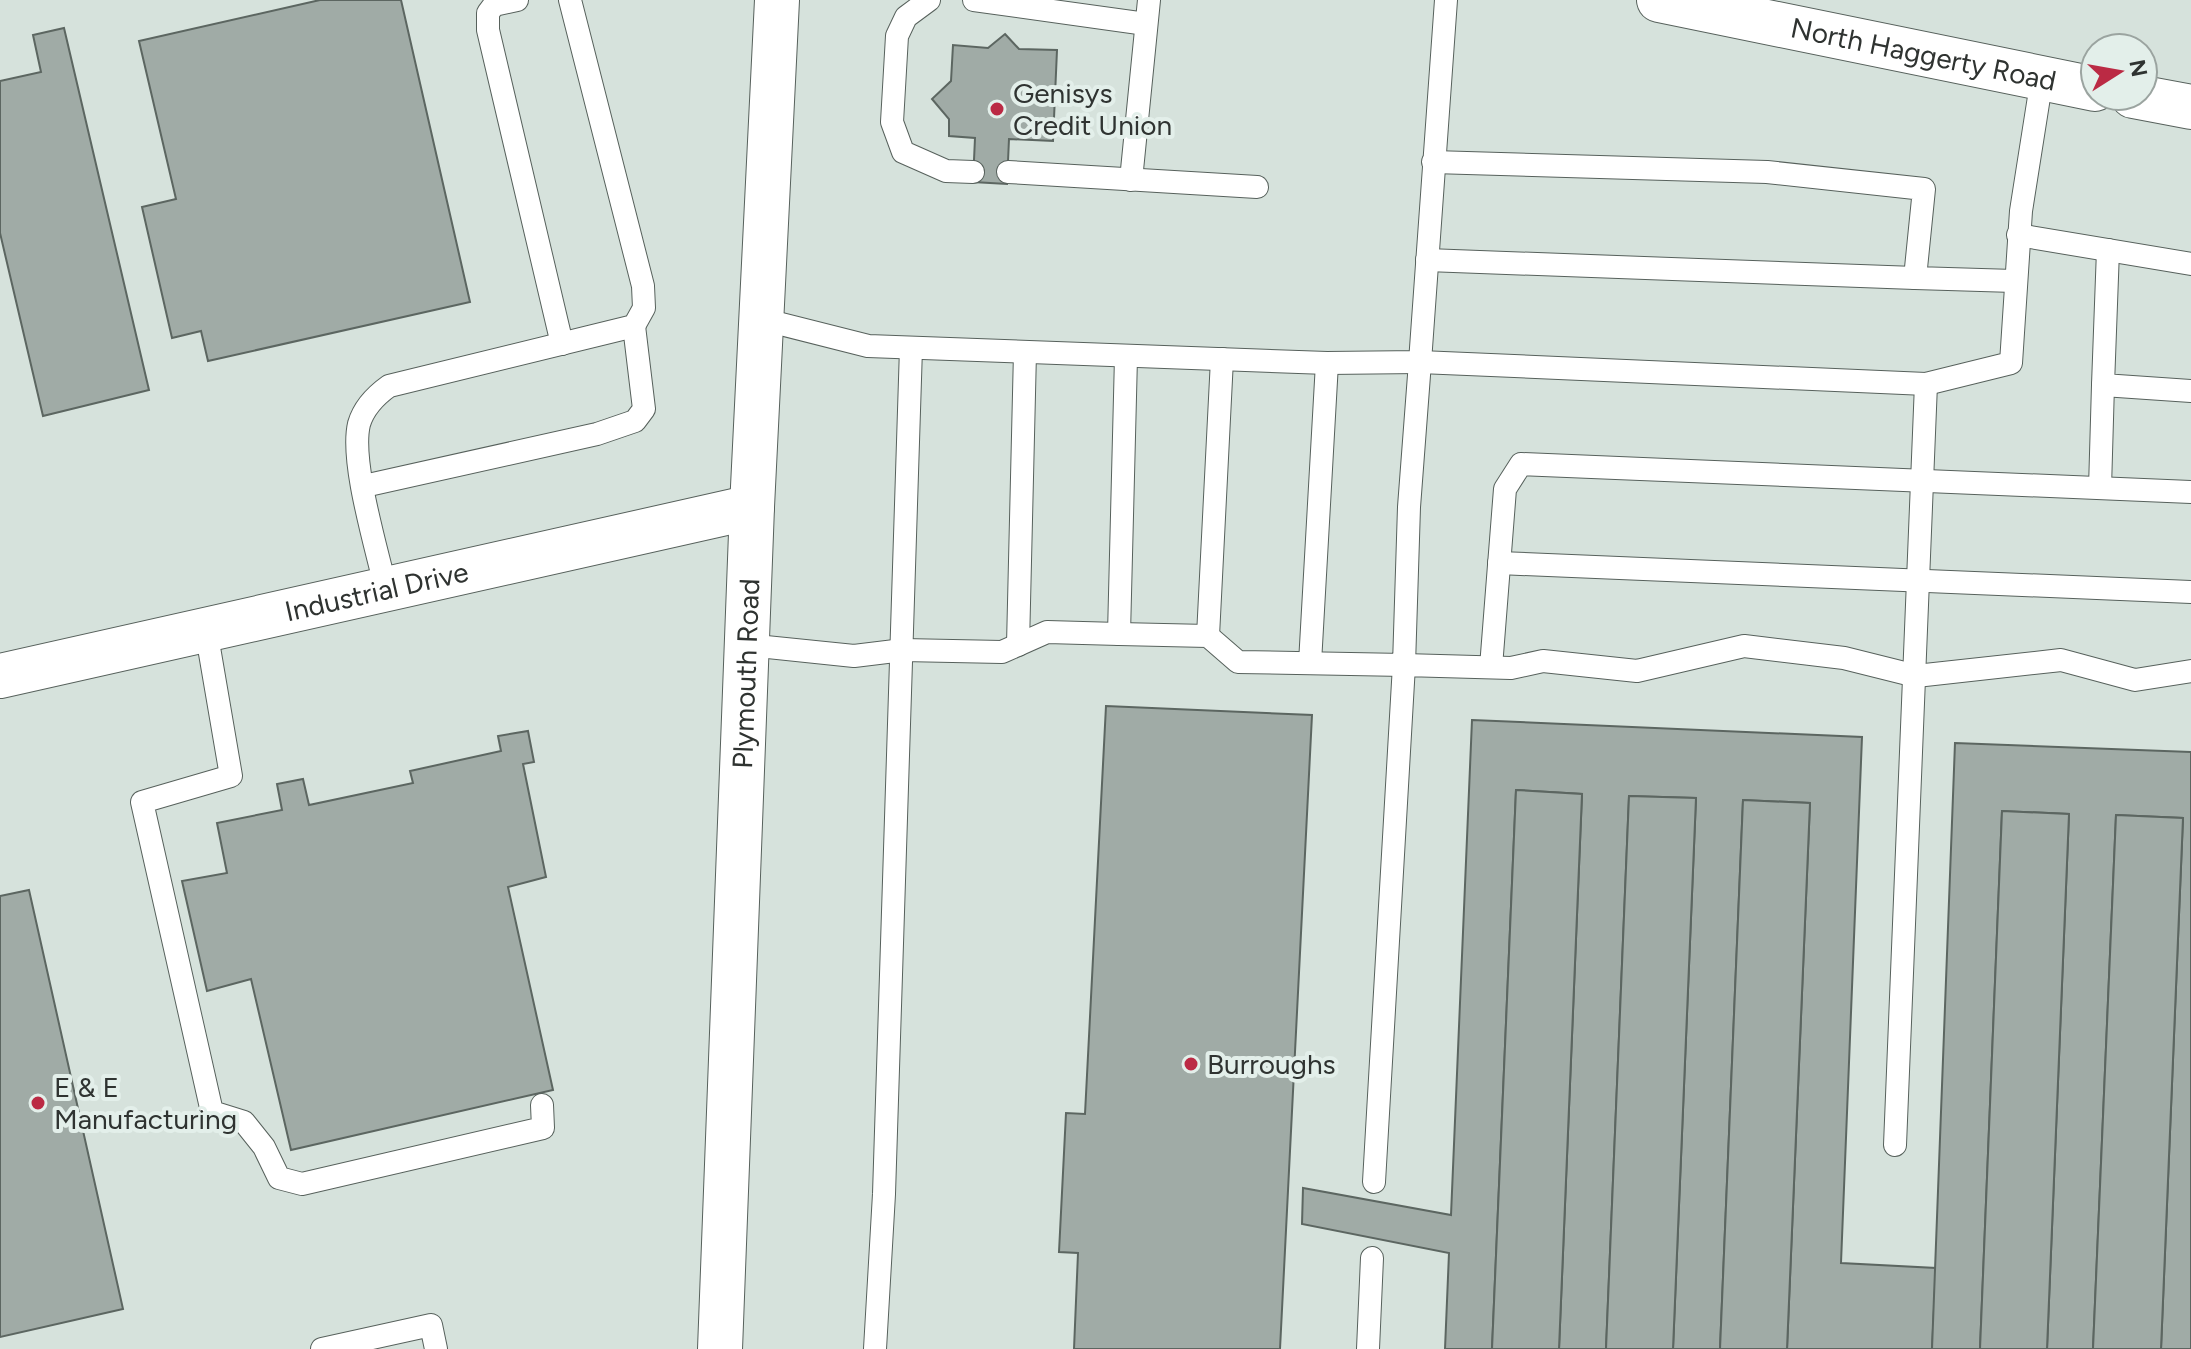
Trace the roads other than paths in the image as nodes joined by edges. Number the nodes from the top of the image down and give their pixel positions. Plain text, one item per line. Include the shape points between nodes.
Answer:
1 (517, 0) edge
2 (570, 0) edge
3 (777, 0) edge
4 (929, 0) edge
5 (974, 0) edge
6 (1149, 0) edge
7 (1446, 0) edge
8 (1659, 0) edge
9 (1146, 24) junction
10 (2042, 78) junction
11 (2079, 86) edge
12 (2159, 101) edge
13 (2191, 107) edge
14 (1433, 162) junction
15 (973, 172) dead end
16 (1008, 172) dead end
17 (1131, 180) junction
18 (1257, 187) dead end
19 (2018, 235) junction
20 (2108, 250) junction
21 (1427, 260) junction
22 (2191, 264) edge
23 (1915, 278) junction
24 (2014, 281) junction
25 (761, 319) junction
26 (634, 326) junction
27 (562, 344) junction
28 (911, 348) junction
29 (1025, 352) junction
30 (1126, 357) junction
31 (1222, 359) junction
32 (1420, 362) junction
33 (1327, 363) junction
34 (1926, 384) junction
35 (2103, 385) junction
36 (2191, 391) edge
37 (1921, 479) junction
38 (364, 486) junction
39 (2100, 488) junction
40 (2191, 492) edge
41 (752, 507) junction
42 (1499, 563) junction
43 (1918, 581) junction
44 (386, 590) junction
45 (2191, 592) edge
46 (206, 630) junction
47 (1119, 634) junction
48 (1208, 636) junction
49 (747, 645) junction
50 (1018, 645) junction
51 (903, 650) junction
52 (1310, 663) junction
53 (1404, 665) junction
54 (1491, 667) junction
55 (2191, 671) edge
56 (0, 676) edge
57 (1916, 676) junction
58 (542, 1105) dead end
59 (1895, 1145) dead end
60 (1374, 1182) dead end
61 (1372, 1258) dead end
62 (322, 1349) edge
63 (436, 1349) edge
64 (720, 1349) edge
65 (875, 1349) edge
66 (1368, 1349) edge

1 - 27 lane via 494,5 488,30
2 - 26 lane via 643,286 644,308
3 - 25 main road, Plymouth Road
4 - 15 lane via 906,17 897,36 892,122 903,152 946,171
5 - 9 lane
6 - 9 lane
7 - 14 lane
8 - 10 main road, North Haggerty Road
9 - 17 lane
10 - 11 main road, North Haggerty Road
10 - 19 lane
12 - 13 main road
14 - 21 lane
14 - 23 lane via 1767,172 1924,189
16 - 17 lane
17 - 18 lane
19 - 20 lane
19 - 24 lane
20 - 22 lane
20 - 35 lane
21 - 23 lane
21 - 32 lane
23 - 24 lane
24 - 34 lane via 2011,363
25 - 28 lane via 868,346
25 - 41 main road, Plymouth Road
26 - 27 lane
26 - 38 lane via 644,409 635,421
27 - 38 lane via 389,386 372,398 356,440
28 - 29 lane
28 - 51 lane
29 - 30 lane
29 - 50 lane
30 - 31 lane
30 - 47 lane
31 - 33 lane
31 - 48 lane
32 - 33 lane
32 - 34 lane
32 - 53 lane
33 - 52 lane
34 - 37 lane
35 - 36 lane
35 - 39 lane
37 - 39 lane
37 - 42 lane via 1521,464 1505,489
37 - 43 lane
38 - 44 lane
39 - 40 lane
41 - 44 main road, Industrial Drive
41 - 49 main road, Plymouth Road
42 - 43 lane
42 - 54 lane
43 - 45 lane
43 - 57 lane
44 - 46 main road, Industrial Drive
46 - 56 main road, Industrial Drive
46 - 58 lane via 231,776 142,802 212,1112 244,1122 279,1178 302,1184 543,1128
47 - 48 lane
47 - 50 lane via 1047,632
48 - 52 lane via 1238,662
49 - 51 lane via 854,656
49 - 64 main road, Plymouth Road
50 - 51 lane via 1002,652
51 - 65 lane
52 - 53 lane
53 - 54 lane
53 - 60 lane
54 - 57 lane via 1543,661 1637,671 1744,646 1844,658
55 - 57 lane via 2135,680 2061,660
57 - 59 lane
61 - 66 lane
62 - 63 lane via 431,1325

